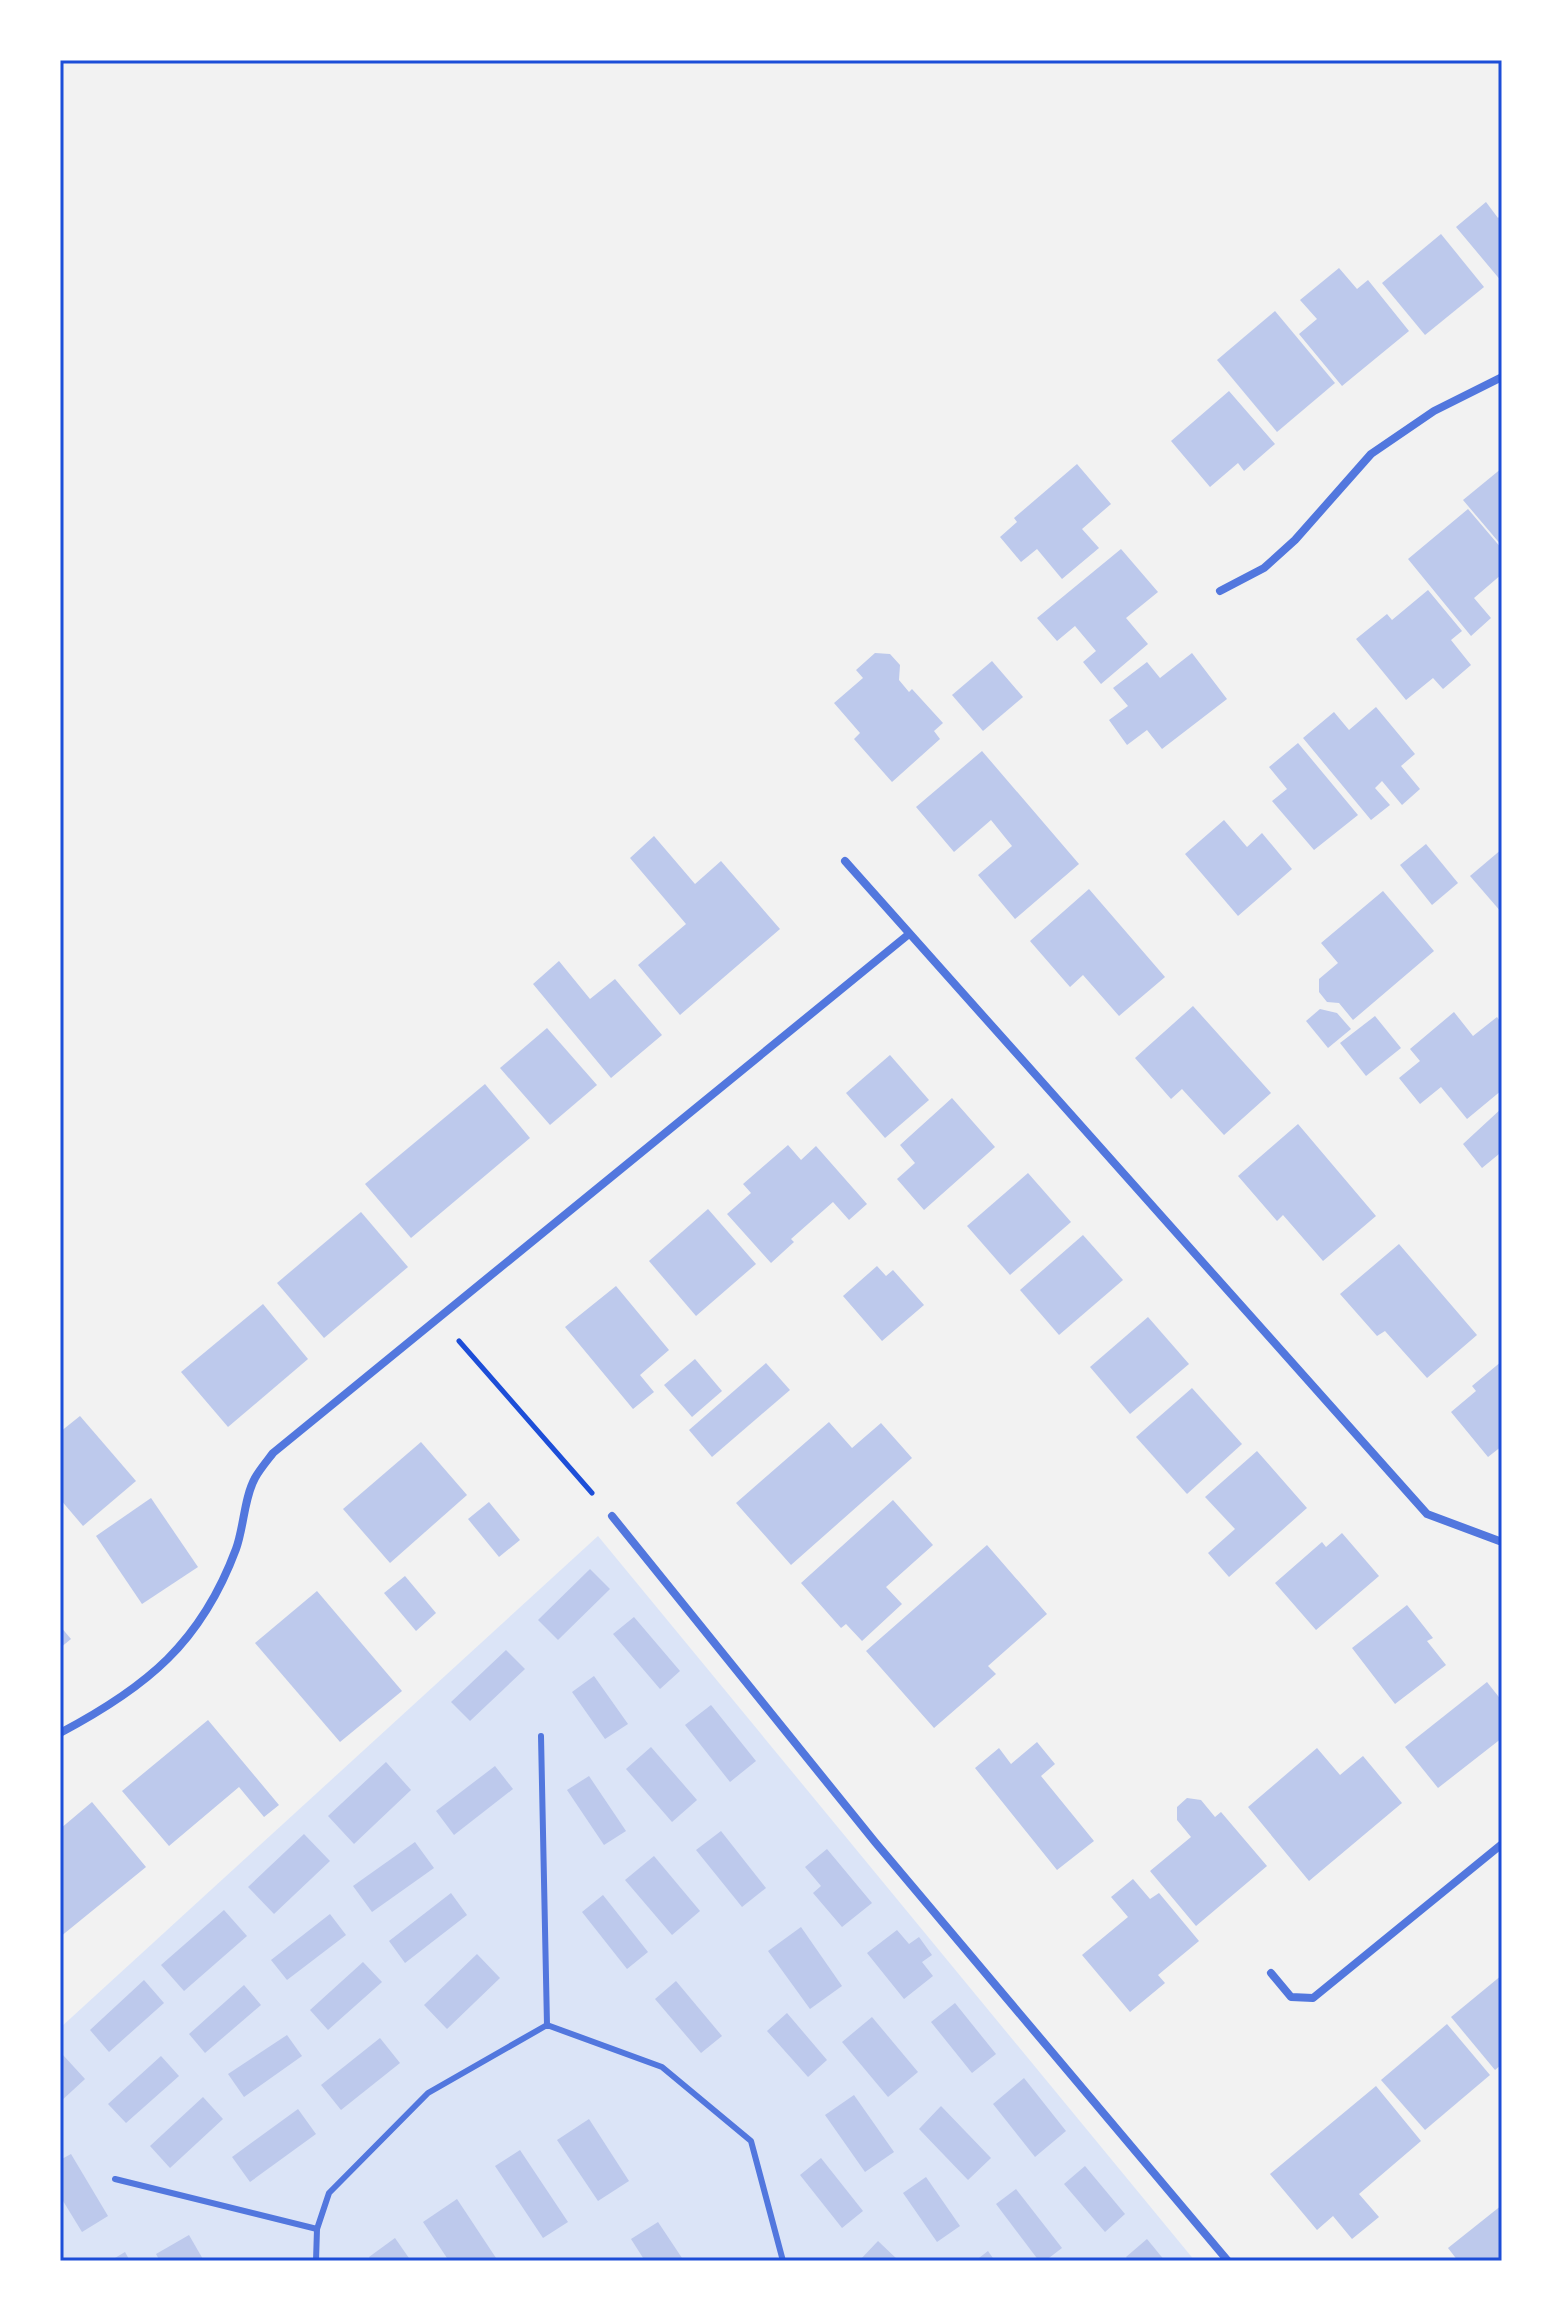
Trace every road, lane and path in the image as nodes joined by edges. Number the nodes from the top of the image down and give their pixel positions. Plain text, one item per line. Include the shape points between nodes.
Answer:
1 (1502, 377) edge
2 (1220, 591) dead end
3 (845, 861) dead end
4 (909, 934) junction
5 (438, 1316) junction
6 (612, 1516) joint
7 (1502, 1542) edge
8 (60, 1733) edge
9 (541, 1736) dead end
10 (1502, 1844) edge
11 (1271, 1973) dead end
12 (547, 2025) junction
13 (115, 2179) dead end
14 (317, 2229) junction
15 (316, 2261) edge
16 (783, 2261) edge
17 (1228, 2261) edge

1 - 2 street via 1434,411 1371,454 1275,559
3 - 4 street
4 - 5 street
4 - 7 street via 1427,1514
5 - 6 path
5 - 8 street via 273,1453 254,1480 244,1529 223,1583 198,1627 167,1663 113,1705
6 - 17 street via 875,1842
9 - 12 lane
10 - 11 street via 1313,1998 1291,1997
12 - 14 lane via 428,2093 329,2193
12 - 16 lane via 662,2067 751,2141
13 - 14 lane
14 - 15 lane

